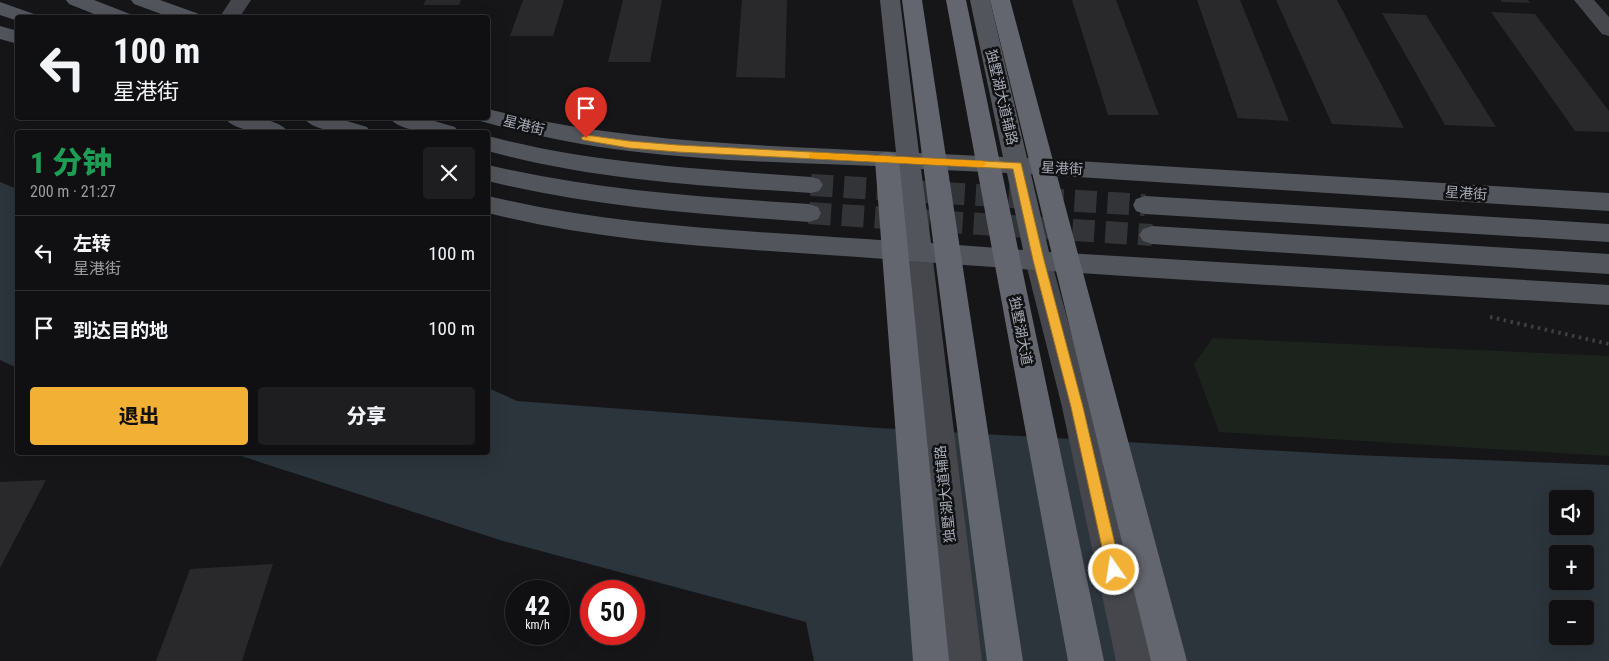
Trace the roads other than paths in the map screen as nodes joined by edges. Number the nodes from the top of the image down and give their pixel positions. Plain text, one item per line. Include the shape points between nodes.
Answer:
1 (76, 0) edge
2 (141, 0) edge
3 (241, 0) edge
4 (890, 0) edge
5 (912, 0) edge
6 (956, 0) edge
7 (980, 0) edge
8 (1000, 0) edge
9 (1584, 0) edge
10 (0, 8) edge
11 (19, 15) edge
12 (115, 15) edge
13 (184, 15) edge
14 (231, 15) edge
15 (1609, 30) edge
16 (0, 32) edge
17 (15, 37) edge
18 (490, 116) edge
19 (242, 120) edge
20 (321, 120) edge
21 (408, 120) edge
22 (272, 130) edge
23 (353, 130) edge
24 (440, 130) edge
25 (490, 144) edge
26 (898, 161) junction
27 (1017, 166) junction
28 (1042, 167) junction
29 (490, 173) edge
30 (810, 185) tunnel mouth
31 (1609, 202) edge
32 (490, 205) edge
33 (1145, 205) tunnel mouth
34 (809, 213) tunnel mouth
35 (1609, 233) edge
36 (1152, 235) tunnel mouth
37 (907, 251) junction
38 (1038, 260) junction
39 (1067, 263) junction
40 (1609, 264) edge
41 (1609, 295) edge
42 (1092, 408) junction
43 (931, 661) edge
44 (964, 661) edge
45 (1005, 661) edge
46 (1086, 661) edge
47 (1134, 661) edge
48 (1169, 661) edge

1 - 12 main road
2 - 13 main road
3 - 14 main road
4 - 26 main road
5 - 45 highway
6 - 46 highway, 独墅湖大道
7 - 27 main road, 独墅湖大道辅路
8 - 28 highway
9 - 15 main road
10 - 11 main road
16 - 17 main road
18 - 26 main road, 星港街 via 570,136 629,145
19 - 22 main road
20 - 23 main road
21 - 24 main road
25 - 30 main road, 星港街 via 556,160 611,168
26 - 27 main road, 星港街
26 - 37 highway
27 - 28 main road, 星港街
27 - 38 main road, 独墅湖大道辅路
28 - 31 main road, 星港街
28 - 39 highway
29 - 34 main road via 535,184 631,198
32 - 37 main road via 572,222 650,232
33 - 35 main road
36 - 40 main road
37 - 38 main road
37 - 43 highway via 907,395
37 - 44 main road, 独墅湖大道辅路 via 936,412
38 - 39 main road
38 - 42 main road, 独墅湖大道辅路
39 - 41 main road
39 - 42 highway
42 - 47 main road, 独墅湖大道辅路
42 - 48 highway

